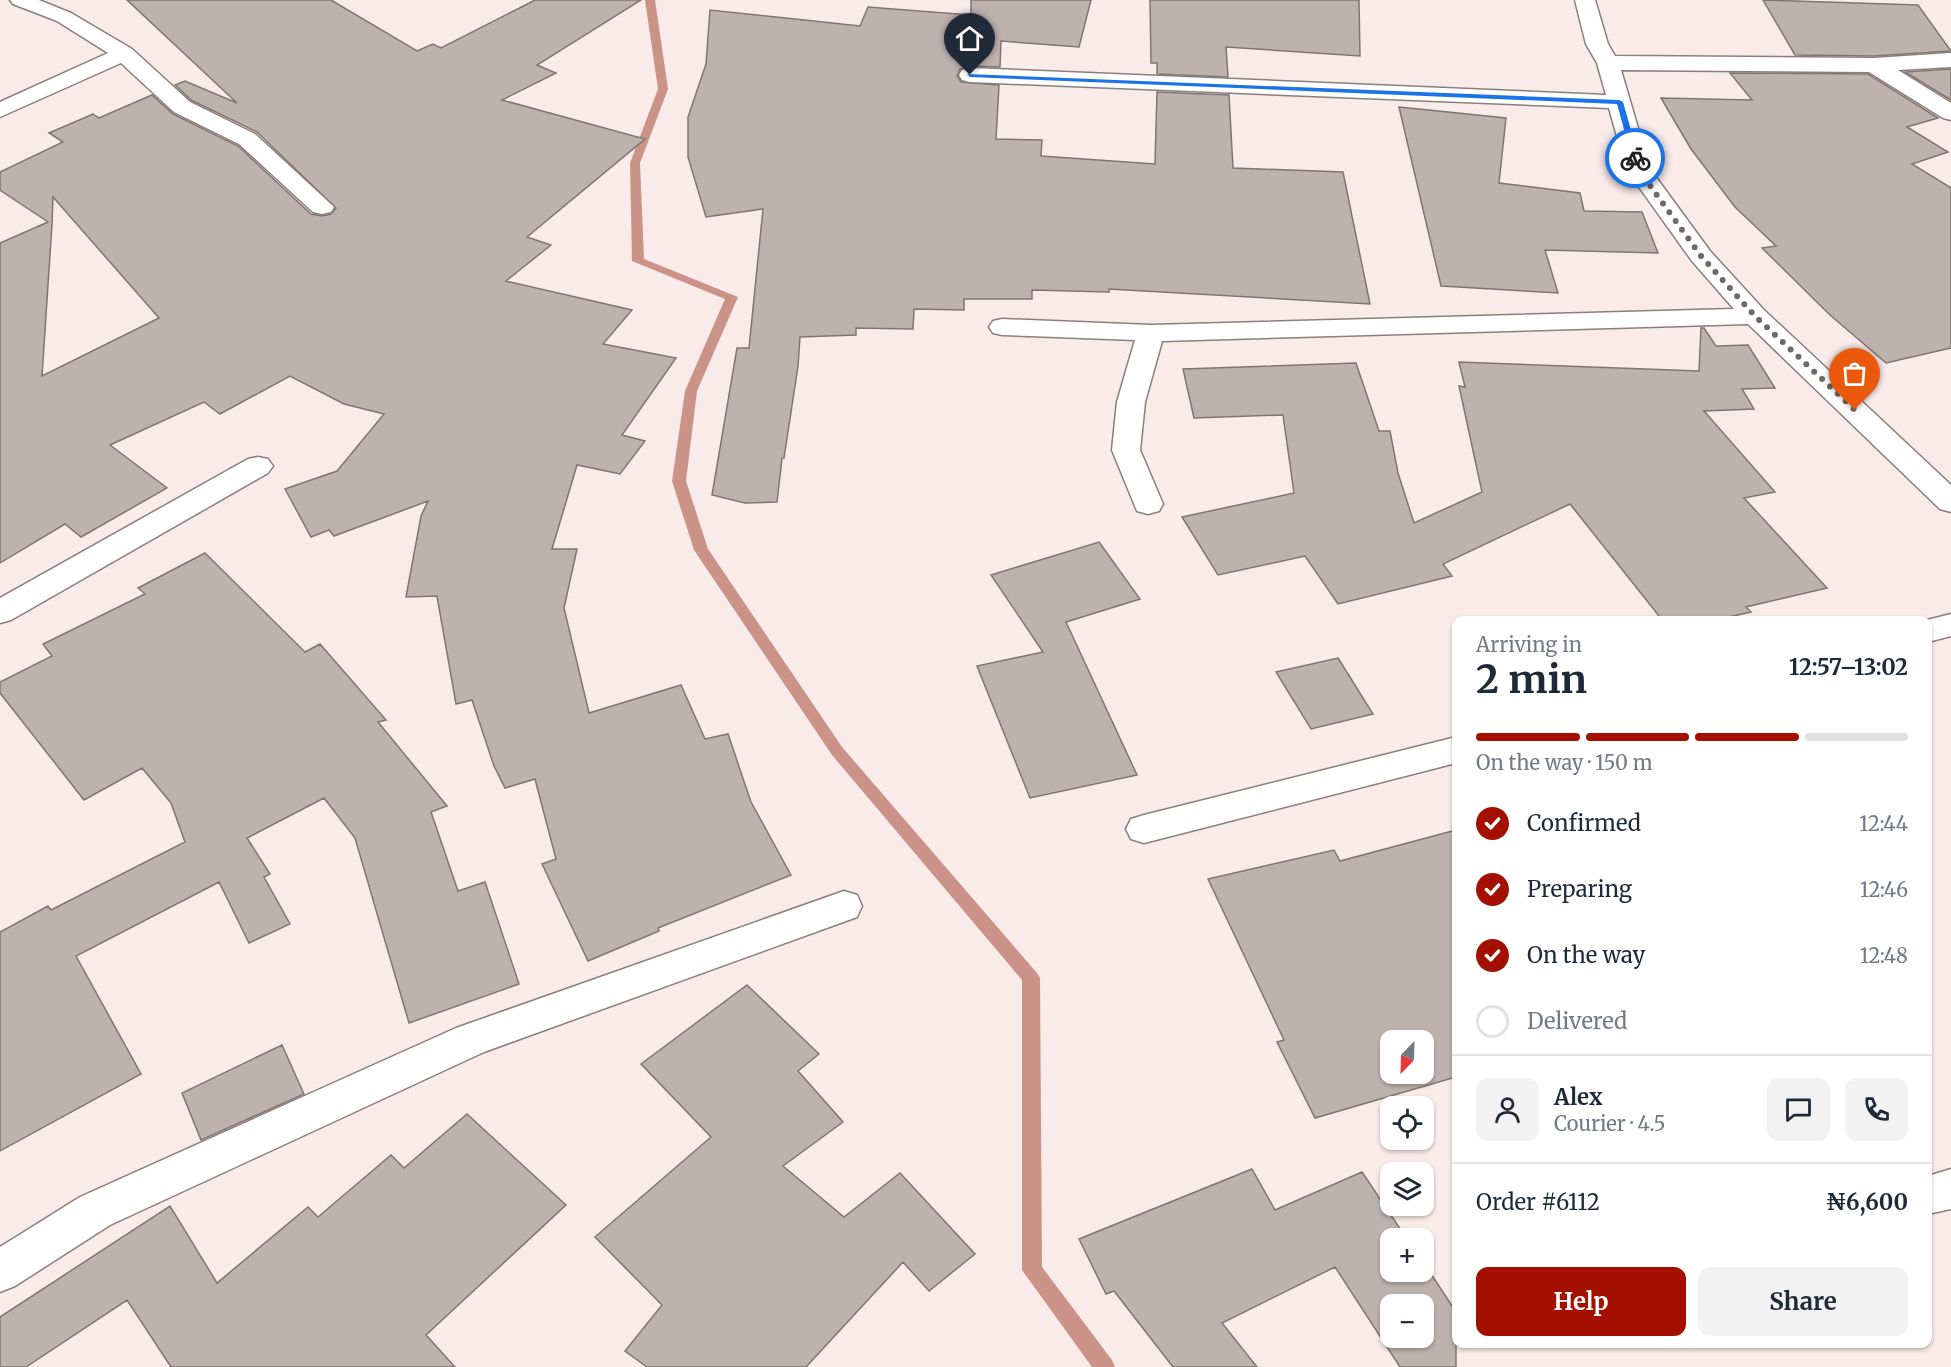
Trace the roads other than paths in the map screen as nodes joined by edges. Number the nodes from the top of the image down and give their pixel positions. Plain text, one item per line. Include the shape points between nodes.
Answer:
1 (20, 0) edge
2 (1585, 0) edge
3 (124, 54) junction
4 (1951, 60) edge
5 (1608, 63) junction
6 (1874, 65) junction
7 (970, 75) dead end
8 (1619, 102) junction
9 (0, 110) edge
10 (1951, 113) edge
11 (322, 207) dead end
12 (1755, 316) junction
13 (1002, 327) dead end
14 (1151, 333) junction
15 (258, 466) dead end
16 (1951, 502) edge
17 (1148, 504) dead end
18 (0, 612) edge
19 (1951, 625) edge
20 (1932, 630) edge
21 (1452, 751) edge
22 (1144, 830) dead end
23 (844, 906) dead end
24 (1951, 1190) edge
25 (1932, 1195) edge
26 (0, 1271) edge

1 - 3 street via 64,17
2 - 5 street via 1597,44
3 - 9 street
3 - 11 street via 182,107 247,139
4 - 6 street
5 - 6 street
5 - 8 street
6 - 10 street
7 - 8 street
8 - 12 street via 1638,169 1701,256
12 - 14 street
12 - 16 street
13 - 14 street
14 - 17 street via 1131,402 1126,450
15 - 18 street
19 - 20 street
21 - 22 street
23 - 26 street via 470,1040 95,1211
24 - 25 street

